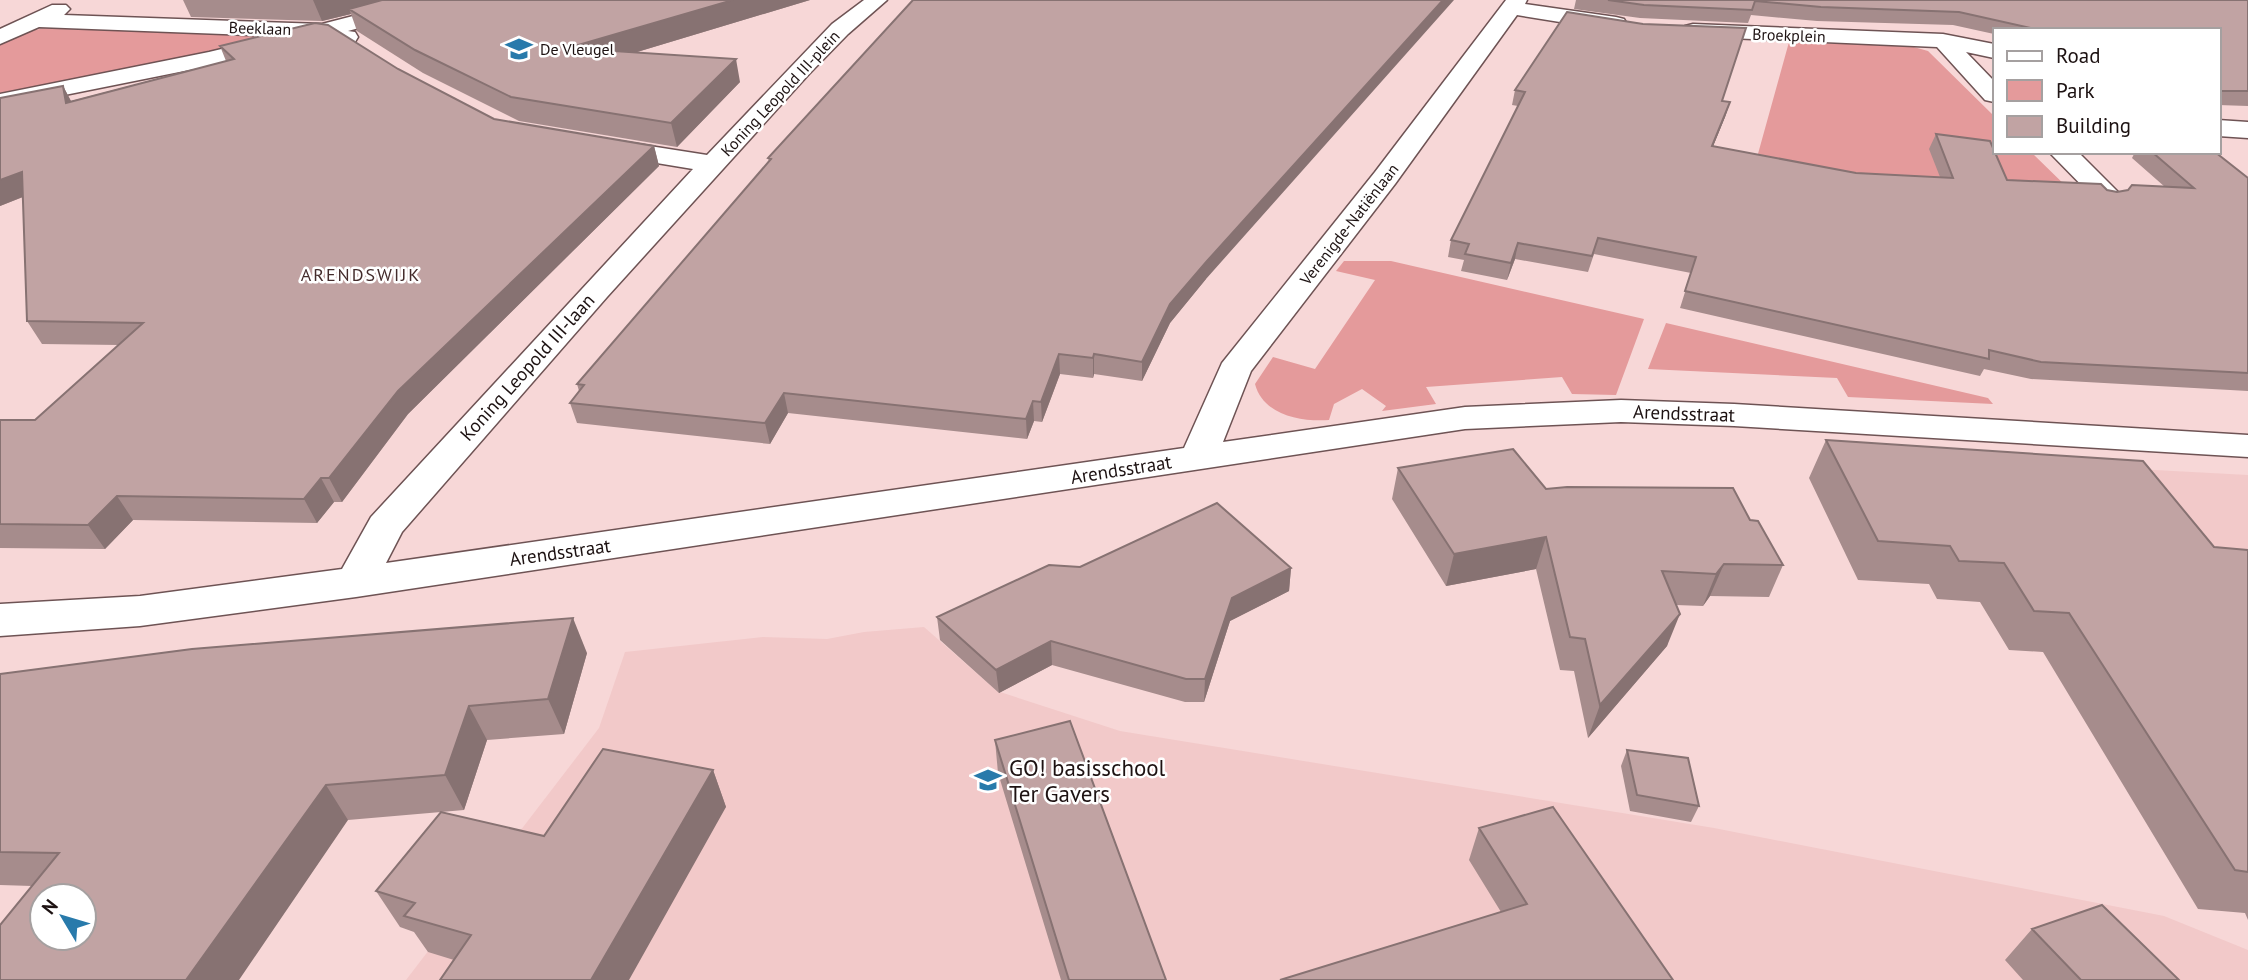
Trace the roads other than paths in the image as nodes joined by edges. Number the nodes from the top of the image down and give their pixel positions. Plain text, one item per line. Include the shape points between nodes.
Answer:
1 (77, 0) edge
2 (439, 0) edge
3 (877, 0) edge
4 (1514, 4) edge
5 (36, 20) junction
6 (1640, 28) edge
7 (1665, 29) edge
8 (323, 31) junction
9 (0, 37) edge
10 (1943, 41) junction
11 (363, 47) edge
12 (1993, 51) edge
13 (1993, 94) edge
14 (0, 101) edge
15 (2220, 128) edge
16 (2248, 130) edge
17 (578, 142) edge
18 (2064, 154) edge
19 (713, 164) junction
20 (2109, 197) edge
21 (2248, 446) edge
22 (1199, 457) junction
23 (356, 582) junction
24 (0, 620) edge

1 - 5 street, Beeklaan
2 - 8 street
3 - 19 street, Koning Leopold III-plein via 840,29
4 - 6 street
4 - 22 street, Verenigde-Natiënlaan via 1234,370
5 - 8 street, Beeklaan
5 - 9 street, Beeklaan
7 - 10 street, Broekplein
8 - 11 street via 342,34
8 - 14 street, Beeklaan
10 - 12 street, Broekplein
10 - 13 street
15 - 16 street
17 - 19 street, Koning Leopold III-plein
18 - 20 street
19 - 23 street, Koning Leopold III-laan via 385,526
21 - 22 street, Arendsstraat via 1621,411 1465,418
22 - 23 street, Arendsstraat
23 - 24 street, Arendsstraat via 140,611

